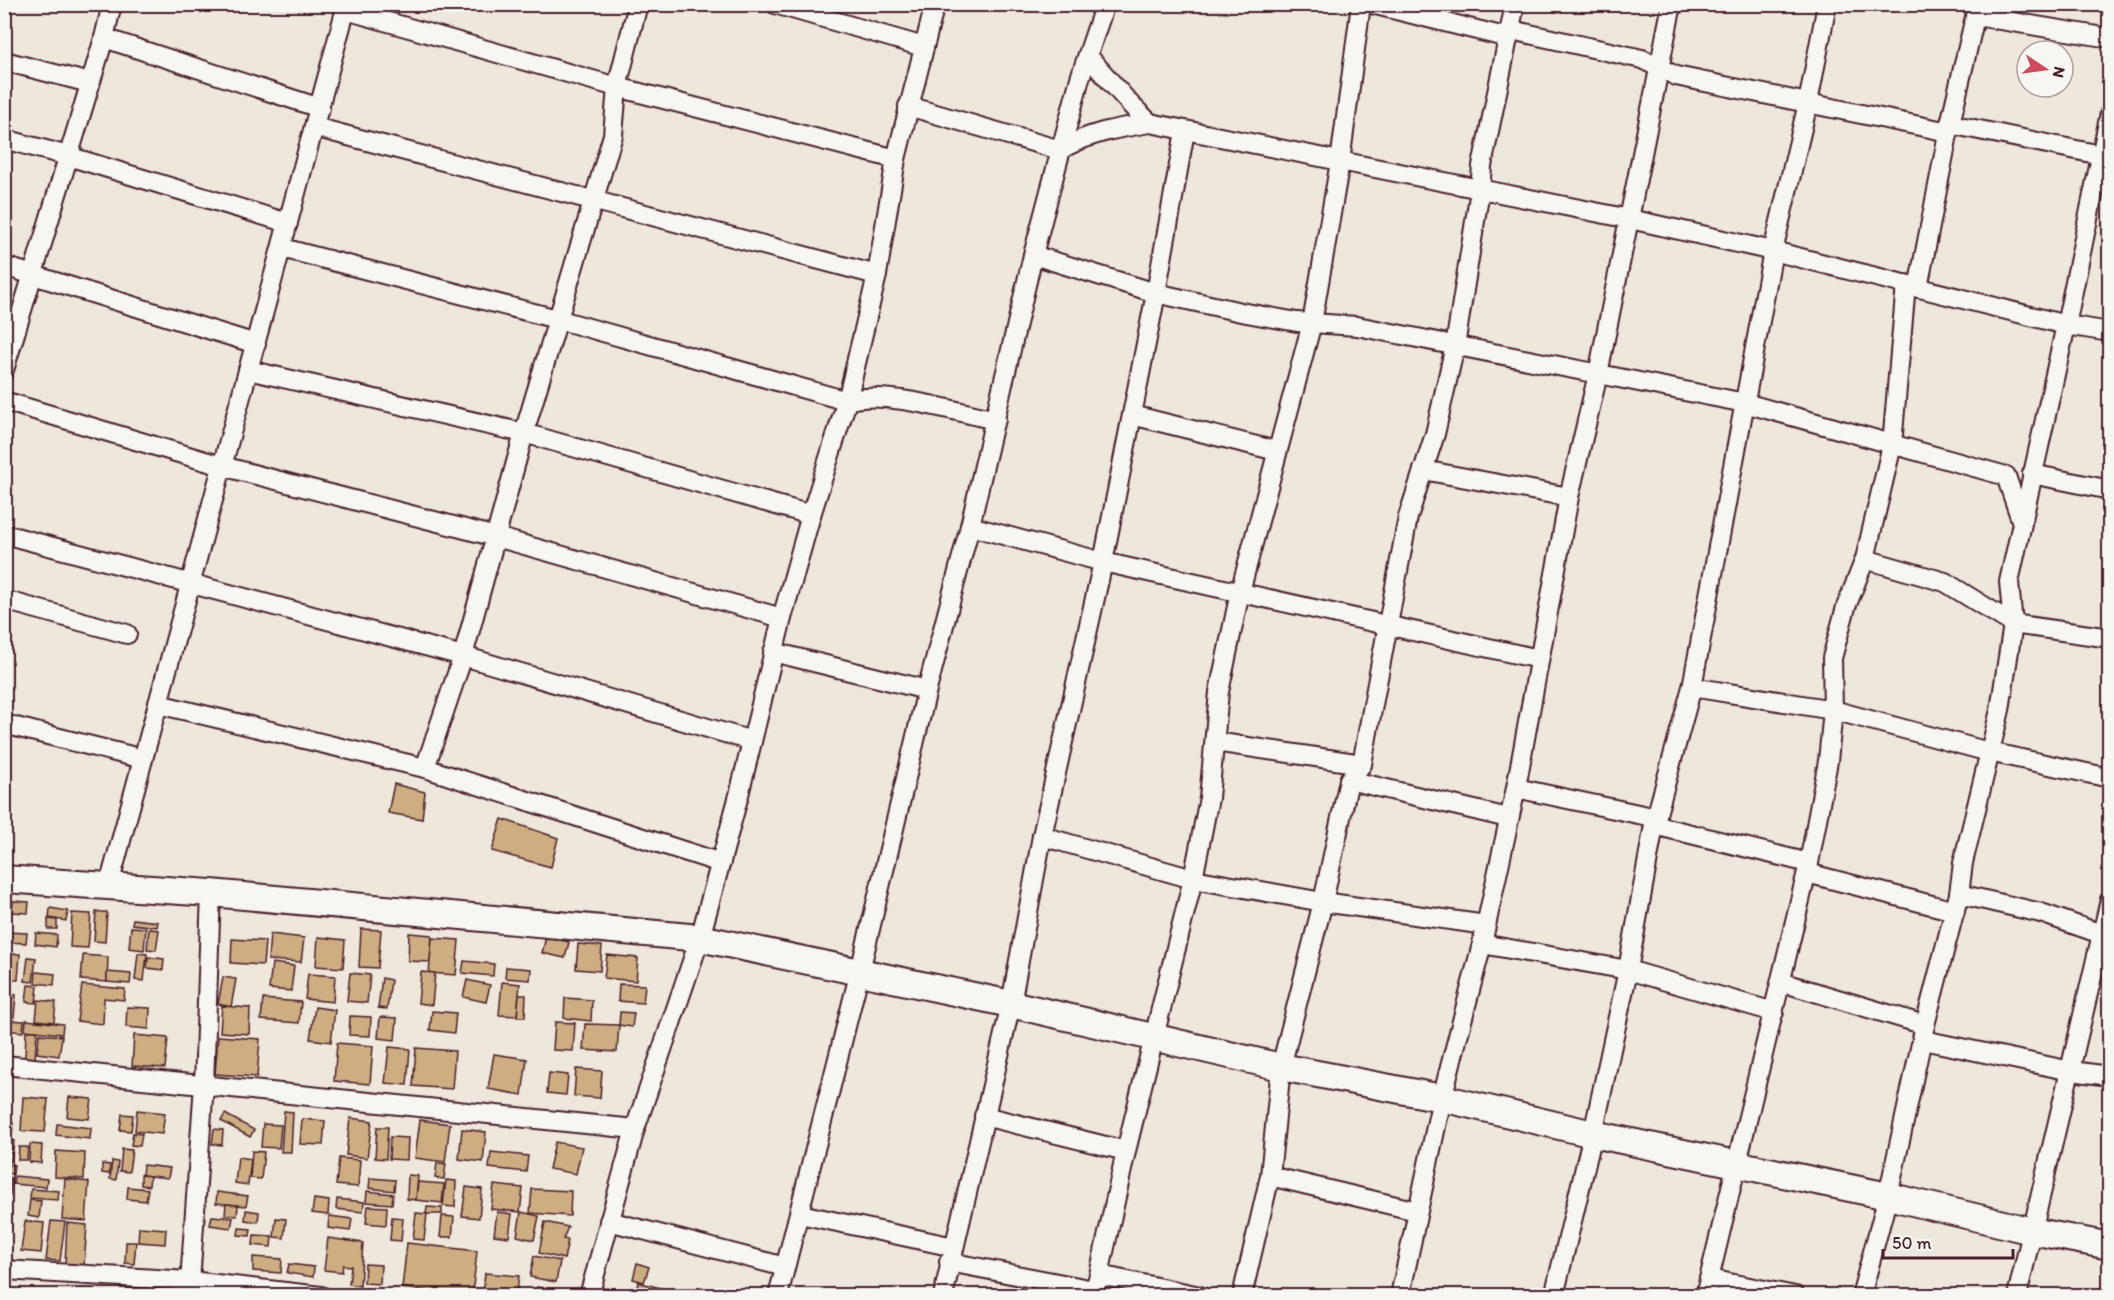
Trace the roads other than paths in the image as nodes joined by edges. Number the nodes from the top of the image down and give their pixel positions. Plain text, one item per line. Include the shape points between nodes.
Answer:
1 (112, 4) edge
2 (638, 4) edge
3 (775, 4) edge
4 (935, 4) edge
5 (1105, 4) edge
6 (1361, 4) edge
7 (1372, 4) edge
8 (1515, 4) edge
9 (1672, 4) edge
10 (1827, 4) edge
11 (346, 7) edge
12 (1977, 10) edge
13 (1510, 34) junction
14 (104, 38) junction
15 (2109, 38) edge
16 (924, 47) junction
17 (1088, 56) junction
18 (4, 61) edge
19 (1658, 69) junction
20 (90, 83) junction
21 (617, 87) junction
22 (1808, 103) junction
23 (908, 106) junction
24 (320, 108) junction
25 (2109, 113) edge
26 (1150, 123) junction
27 (314, 127) junction
28 (1950, 128) junction
29 (1185, 131) junction
30 (4, 139) edge
31 (1060, 150) junction
32 (68, 156) junction
33 (896, 159) junction
34 (1340, 162) junction
35 (2103, 163) edge
36 (1480, 190) junction
37 (594, 202) junction
38 (1630, 219) junction
39 (288, 223) junction
40 (282, 248) junction
41 (1773, 251) junction
42 (1033, 255) junction
43 (4, 266) edge
44 (33, 273) junction
45 (877, 275) junction
46 (1912, 286) junction
47 (1156, 293) junction
48 (557, 319) junction
49 (1312, 323) junction
50 (2066, 325) junction
51 (2109, 332) edge
52 (256, 344) junction
53 (1455, 346) junction
54 (4, 370) edge
55 (248, 370) junction
56 (1598, 374) junction
57 (847, 400) junction
58 (4, 401) edge
59 (1744, 404) junction
60 (1132, 415) junction
61 (996, 420) junction
62 (524, 433) junction
63 (1892, 445) junction
64 (1276, 451) junction
65 (222, 466) junction
66 (1423, 470) junction
67 (2032, 474) junction
68 (2109, 490) edge
69 (1569, 498) junction
70 (811, 515) junction
71 (2022, 522) junction
72 (970, 526) junction
73 (4, 534) edge
74 (496, 537) junction
75 (1866, 559) junction
76 (1104, 562) junction
77 (191, 584) junction
78 (1240, 592) junction
79 (4, 600) edge
80 (782, 618) junction
81 (1387, 624) junction
82 (2013, 624) junction
83 (127, 634) dead end
84 (2109, 638) edge
85 (773, 652) junction
86 (463, 656) junction
87 (1539, 659) junction
88 (1692, 687) junction
89 (927, 690) junction
90 (158, 704) junction
91 (1833, 710) junction
92 (4, 724) edge
93 (752, 741) junction
94 (1215, 742) junction
95 (1989, 752) junction
96 (143, 759) junction
97 (1362, 764) junction
98 (425, 768) junction
99 (2109, 778) edge
100 (1349, 780) junction
101 (1516, 788) junction
102 (1508, 818) junction
103 (1655, 822) junction
104 (1042, 836) junction
105 (721, 863) junction
106 (1808, 868) junction
107 (4, 879) edge
108 (1193, 879) junction
109 (109, 885) junction
110 (211, 893) junction
111 (2109, 900) edge
112 (1323, 902) junction
113 (1957, 903) junction
114 (1486, 925) junction
115 (2105, 936) edge
116 (700, 938) junction
117 (1482, 944) junction
118 (1628, 970) junction
119 (860, 971) junction
120 (1781, 982) junction
121 (1011, 1004) junction
122 (1774, 1012) junction
123 (1924, 1033) junction
124 (1155, 1037) junction
125 (4, 1065) edge
126 (1281, 1067) junction
127 (2070, 1071) junction
128 (2109, 1076) edge
129 (204, 1084) junction
130 (1442, 1098) junction
131 (984, 1116) junction
132 (635, 1129) junction
133 (1593, 1134) junction
134 (1126, 1151) junction
135 (1737, 1164) junction
136 (1270, 1176) junction
137 (1888, 1196) junction
138 (1418, 1211) junction
139 (800, 1214) junction
140 (609, 1221) junction
141 (2032, 1231) junction
142 (2109, 1246) edge
143 (951, 1254) junction
144 (785, 1267) junction
145 (4, 1270) edge
146 (1095, 1287) edge
147 (1707, 1287) edge
148 (190, 1288) edge
149 (321, 1296) edge
150 (589, 1296) edge
151 (778, 1296) edge
152 (943, 1296) edge
153 (1200, 1296) edge
154 (1242, 1296) edge
155 (1400, 1296) edge
156 (1554, 1296) edge
157 (1795, 1296) edge
158 (1861, 1296) edge
159 (2017, 1296) edge

1 - 14 street
2 - 21 street
3 - 16 street
4 - 16 street
5 - 17 street
6 - 34 street
7 - 13 street
8 - 13 street
9 - 19 street
10 - 22 street
11 - 21 street
11 - 24 street
12 - 15 street
12 - 28 street
13 - 19 street via 1642,59
13 - 36 street
14 - 20 street
14 - 24 street
16 - 23 street
17 - 26 street
17 - 31 street
18 - 20 street
19 - 22 street
19 - 38 street
20 - 32 street
21 - 33 street
21 - 37 street via 613,135
22 - 28 street
22 - 41 street
23 - 31 street
23 - 33 street
24 - 27 street
25 - 35 street
26 - 29 street
26 - 31 street via 1101,132
27 - 37 street
27 - 39 street
28 - 35 street
28 - 46 street
29 - 34 street
29 - 47 street
30 - 32 street
31 - 42 street
32 - 39 street
32 - 44 street
33 - 45 street
34 - 36 street
34 - 49 street
35 - 50 street
36 - 38 street
36 - 53 street
37 - 45 street
37 - 48 street
38 - 41 street
38 - 56 street
39 - 40 street
40 - 48 street
40 - 52 street
41 - 46 street
41 - 59 street
42 - 47 street
42 - 61 street
43 - 44 street
44 - 52 street
44 - 54 street
45 - 57 street
46 - 50 street
46 - 63 street
47 - 49 street
47 - 60 street
48 - 57 street
48 - 62 street
49 - 53 street via 1357,326
49 - 64 street
50 - 51 street
50 - 67 street
52 - 55 street
53 - 56 street
53 - 66 street
55 - 62 street
55 - 65 street
56 - 59 street
56 - 69 street
57 - 61 street via 890,398
57 - 70 street
58 - 65 street
59 - 63 street
59 - 88 street
60 - 64 street
60 - 76 street
61 - 72 street
62 - 70 street
62 - 74 street
63 - 71 street via 2006,476
63 - 75 street
64 - 78 street
65 - 74 street
65 - 77 street
66 - 69 street
66 - 81 street via 1408,517
67 - 68 street
67 - 71 street
69 - 87 street
70 - 80 street
71 - 82 street via 2009,582
72 - 76 street
72 - 89 street
73 - 77 street
74 - 80 street
74 - 86 street
75 - 82 street via 1945,582
75 - 91 street via 1846,607 1832,658
76 - 78 street
76 - 104 street
77 - 86 street
77 - 90 street
78 - 81 street
78 - 94 street via 1219,692
79 - 83 street
80 - 85 street
81 - 87 street
81 - 97 street
82 - 84 street
82 - 95 street via 2000,711
85 - 89 street
85 - 93 street
86 - 93 street
86 - 98 street
87 - 101 street
88 - 91 street
88 - 103 street
89 - 119 street
90 - 96 street
90 - 98 street
91 - 95 street
91 - 106 street via 1828,761
92 - 96 street
93 - 105 street
94 - 97 street
94 - 108 street
95 - 99 street
95 - 113 street
96 - 109 street
97 - 100 street
98 - 105 street
100 - 102 street
100 - 112 street
101 - 102 street
101 - 103 street
102 - 114 street
103 - 106 street
103 - 118 street
104 - 108 street
104 - 121 street
105 - 116 street
106 - 113 street
106 - 120 street
107 - 109 street
108 - 112 street
108 - 124 street
109 - 110 street
110 - 116 street
110 - 129 street
111 - 115 street
112 - 114 street
112 - 126 street
113 - 115 street via 2041,913
113 - 123 street
114 - 117 street
115 - 127 street
116 - 119 street
116 - 132 street
117 - 118 street
117 - 130 street
118 - 122 street
118 - 133 street
119 - 121 street
119 - 139 street
120 - 122 street
120 - 123 street
121 - 124 street
121 - 131 street
122 - 135 street
123 - 127 street
123 - 137 street
124 - 126 street
124 - 134 street
125 - 129 street
126 - 130 street
126 - 136 street
127 - 128 street
127 - 141 street
129 - 132 street
129 - 148 street
130 - 133 street
130 - 138 street
131 - 134 street
131 - 143 street
132 - 140 street
133 - 135 street
133 - 156 street
134 - 146 street
135 - 137 street
135 - 147 street
136 - 138 street
136 - 154 street
137 - 141 street
137 - 158 street
138 - 155 street
139 - 143 street
139 - 144 street
140 - 144 street
140 - 150 street
141 - 142 street
141 - 159 street
143 - 146 street
143 - 152 street
144 - 151 street
145 - 148 street
146 - 153 street
147 - 157 street
148 - 149 street

